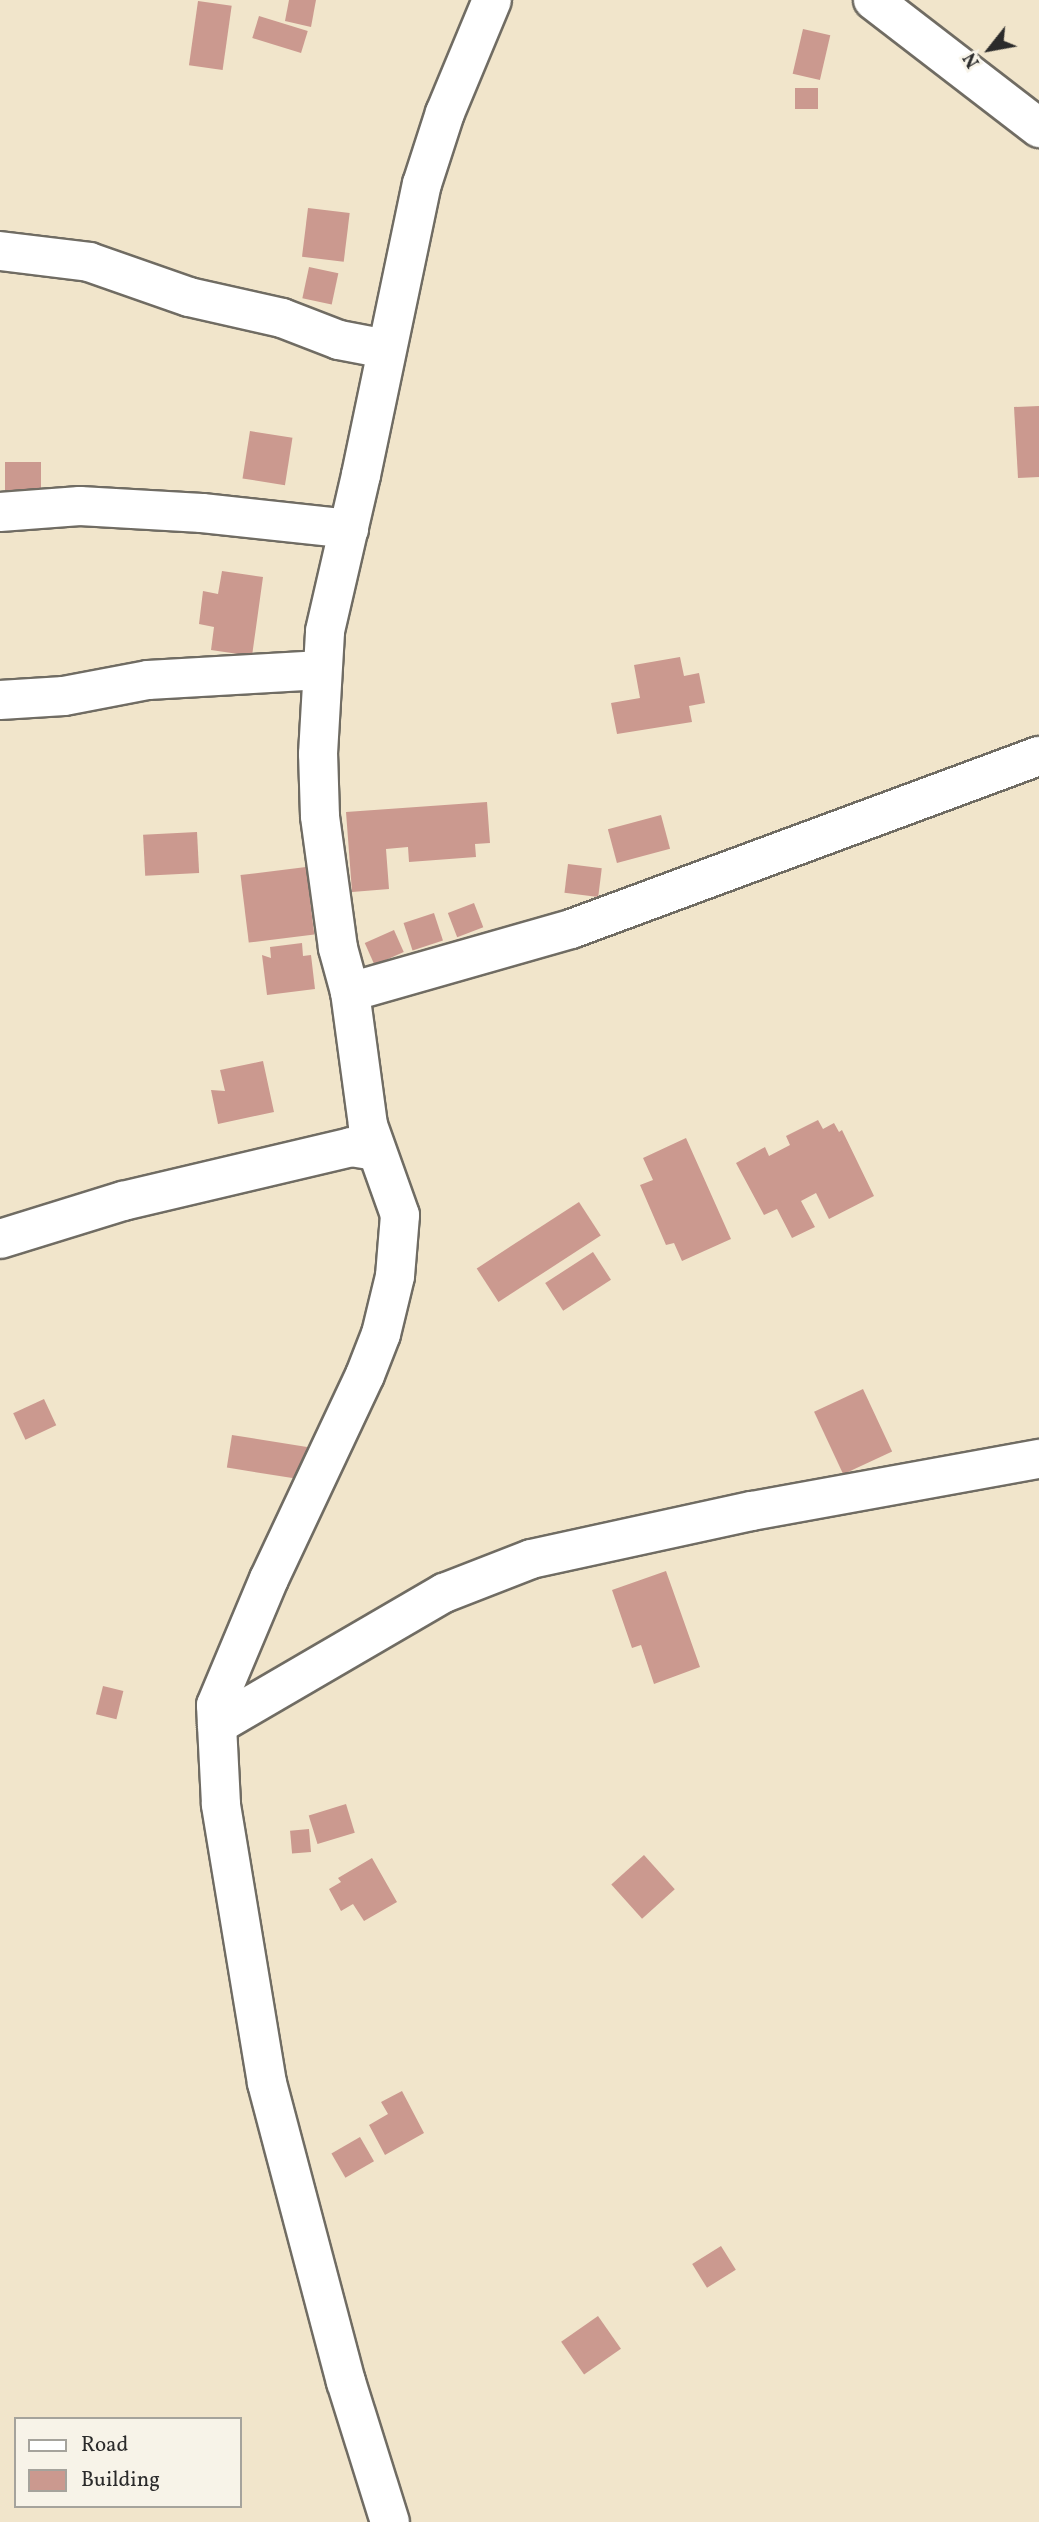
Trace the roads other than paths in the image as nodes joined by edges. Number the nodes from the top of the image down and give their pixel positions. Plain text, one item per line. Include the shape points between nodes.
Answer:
1 (873, 0) edge
2 (489, 1) edge
3 (1039, 128) edge
4 (0, 251) edge
5 (386, 349) junction
6 (0, 512) edge
7 (349, 529) junction
8 (322, 670) junction
9 (0, 700) edge
10 (1039, 756) edge
11 (350, 992) junction
12 (376, 1151) junction
13 (0, 1239) edge
14 (1039, 1459) edge
15 (217, 1725) junction
16 (390, 2522) edge

1 - 3 street
2 - 5 street via 432,149
4 - 5 street via 89,262 189,297
5 - 7 street
6 - 7 street via 80,506
7 - 8 street via 325,631
8 - 9 street via 148,680 64,696
8 - 11 street via 320,816 338,948
10 - 11 street via 571,929
11 - 12 street via 368,1125
12 - 13 street via 351,1147 122,1200
12 - 15 street via 400,1215 390,1303 365,1375 269,1579 216,1705
14 - 15 street via 752,1511 531,1559 444,1593
15 - 16 street via 221,1804 267,2083 338,2356

